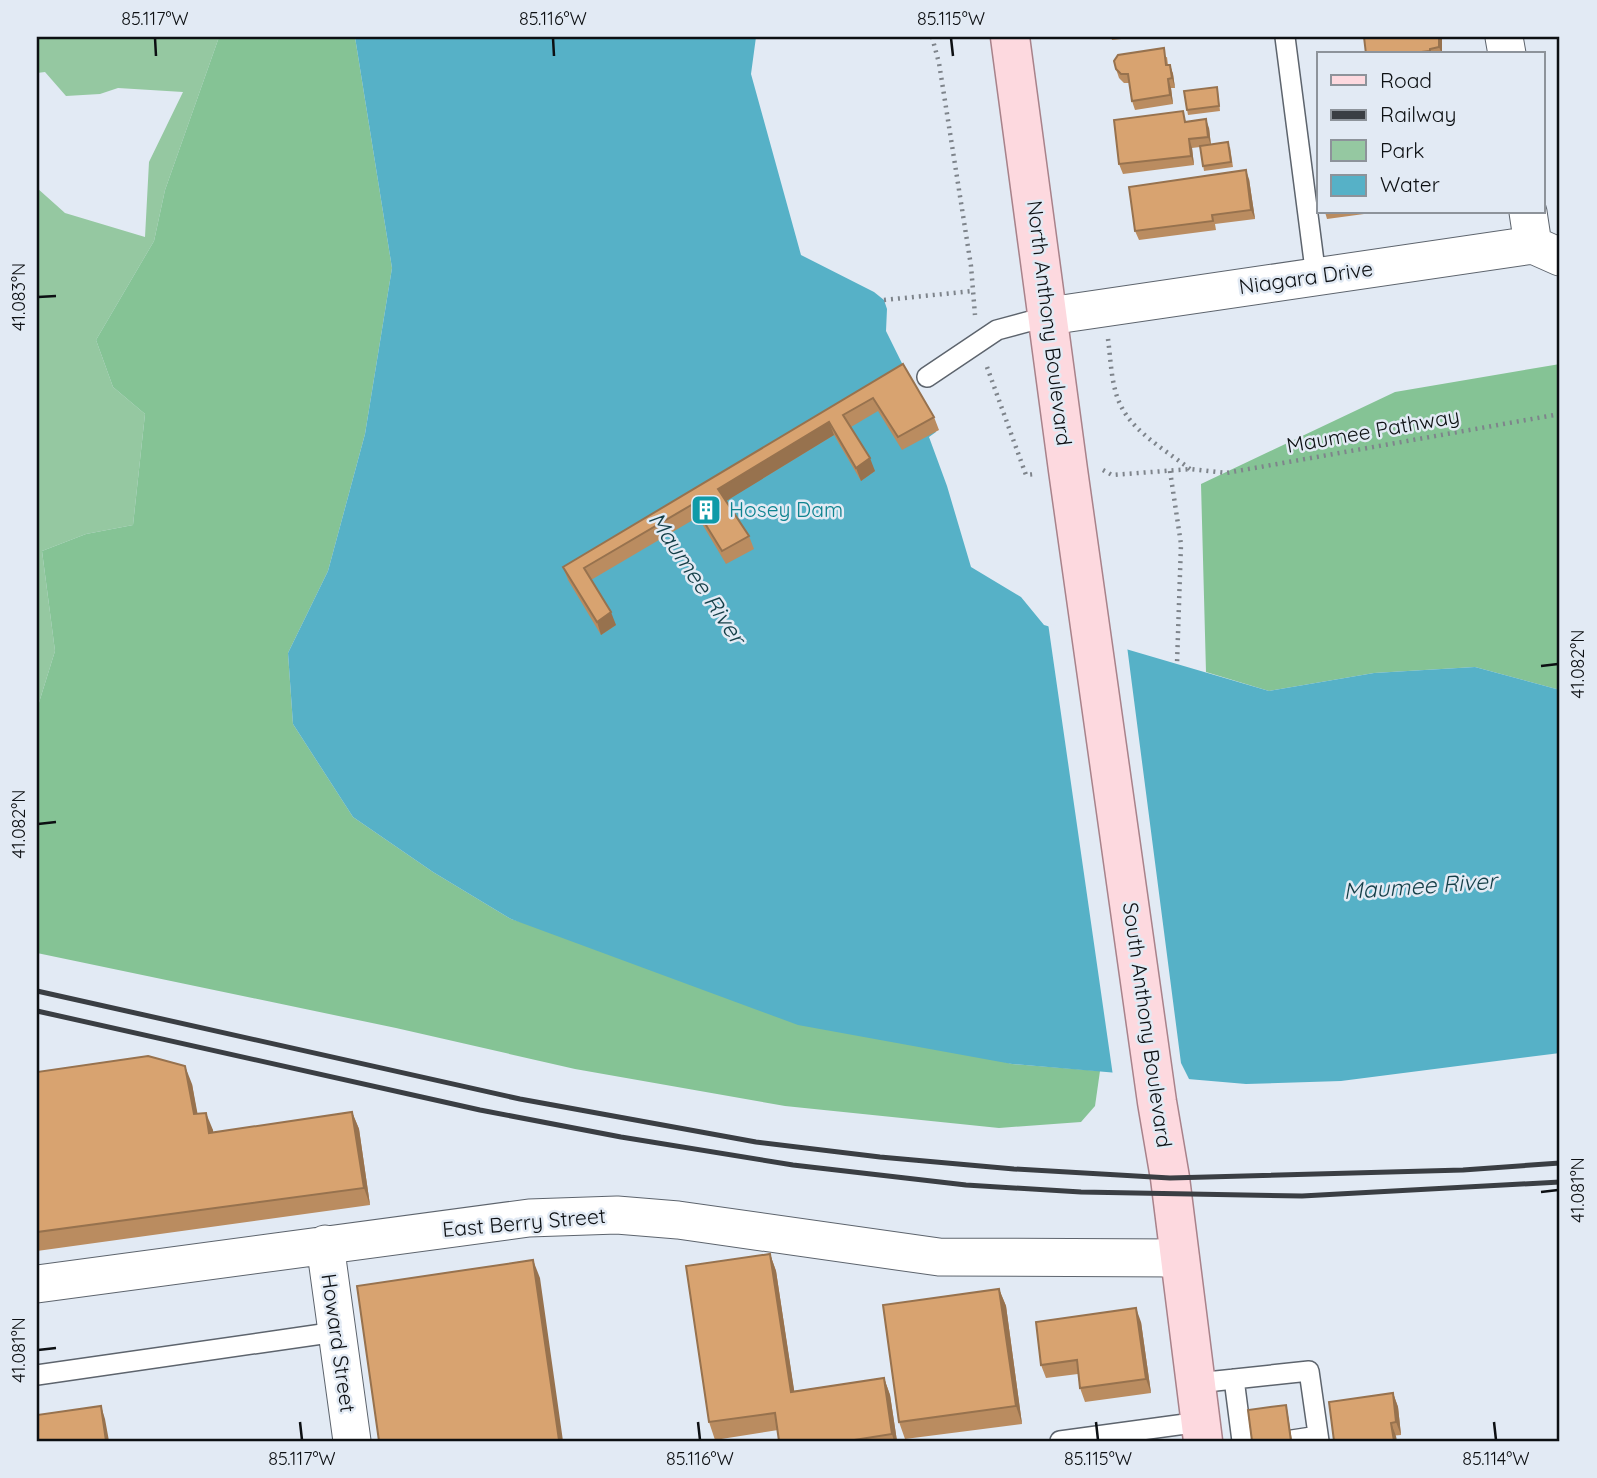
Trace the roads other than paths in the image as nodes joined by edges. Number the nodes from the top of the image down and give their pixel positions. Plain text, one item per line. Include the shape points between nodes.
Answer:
1 (1010, 37) edge
2 (1285, 37) edge
3 (1540, 238) edge
4 (1316, 277) junction
5 (1049, 316) junction
6 (926, 377) dead end
7 (1088, 609) joint
8 (325, 1244) junction
9 (1180, 1258) junction
10 (37, 1284) edge
11 (336, 1332) junction
12 (37, 1375) edge
13 (1216, 1381) junction
14 (1202, 1432) edge
15 (1318, 1439) edge
16 (1292, 1440) edge
17 (352, 1441) edge
18 (1060, 1441) edge
19 (1242, 1441) edge

1 - 5 main road, North Anthony Boulevard
2 - 4 lane
3 - 4 street, Niagara Drive
4 - 5 street, Niagara Drive
5 - 6 lane via 997,330
5 - 7 main road, North Anthony Boulevard
7 - 9 main road, South Anthony Boulevard
8 - 9 street, East Berry Street via 528,1218 617,1215 939,1256
8 - 10 street, East Berry Street
8 - 11 street, Howard Street
9 - 13 main road, South Anthony Boulevard
11 - 12 lane
11 - 17 street, Howard Street
13 - 14 main road, South Anthony Boulevard
13 - 15 lane via 1309,1371
13 - 19 lane
14 - 18 lane
15 - 16 lane

